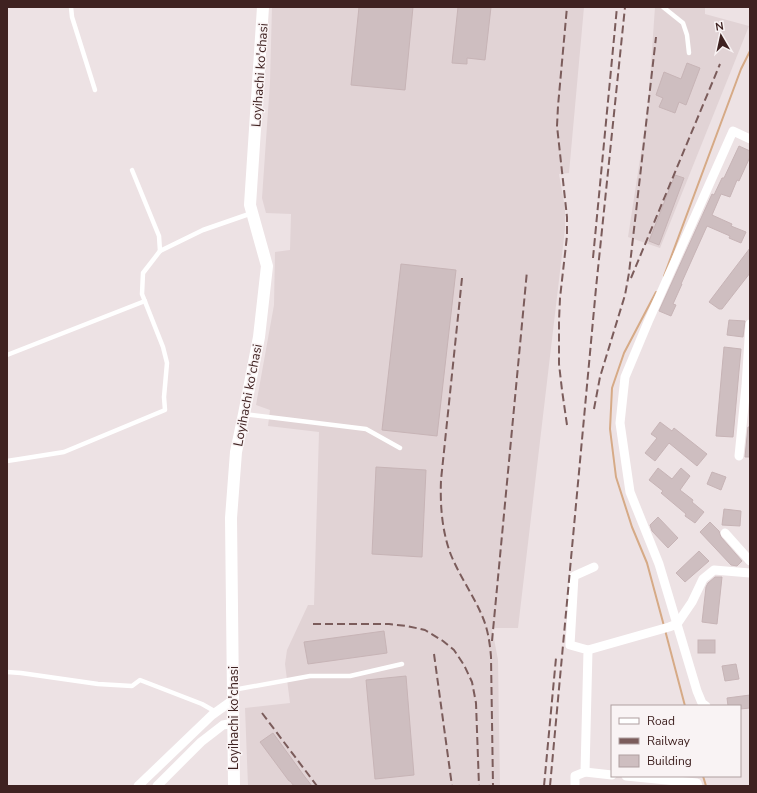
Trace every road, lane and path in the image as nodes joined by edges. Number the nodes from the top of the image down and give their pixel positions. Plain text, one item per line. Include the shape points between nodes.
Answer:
1 (71, 7) edge
2 (263, 7) edge
3 (663, 7) edge
4 (689, 53) dead end
5 (95, 90) dead end
6 (750, 139) edge
7 (132, 170) dead end
8 (252, 213) junction
9 (160, 251) junction
10 (145, 301) junction
11 (750, 324) edge
12 (7, 355) edge
13 (748, 386) edge
14 (244, 414) junction
15 (400, 448) dead end
16 (739, 456) dead end
17 (7, 460) edge
18 (725, 533) dead end
19 (750, 561) edge
20 (594, 567) dead end
21 (750, 573) edge
22 (673, 626) junction
23 (588, 650) junction
24 (402, 664) dead end
25 (7, 672) edge
26 (233, 695) junction
27 (705, 705) edge
28 (216, 712) junction
29 (233, 723) junction
30 (585, 772) junction
31 (611, 775) edge
32 (636, 777) edge
33 (138, 786) edge
34 (157, 786) edge
35 (234, 786) edge
36 (574, 786) edge
37 (698, 786) edge

1 - 5 lane
2 - 8 street, Loyihachi ko'chasi via 250,205
3 - 4 lane via 683,23
6 - 22 street via 733,131 625,377 620,423 630,492 659,564
7 - 9 lane via 159,236
8 - 9 lane via 202,230
8 - 14 street, Loyihachi ko'chasi via 267,266 259,337
9 - 10 lane via 143,273 142,294
10 - 12 lane
10 - 17 lane via 167,363 165,410 64,452
11 - 13 street
13 - 16 street
14 - 15 lane via 366,429
14 - 26 street, Loyihachi ko'chasi via 236,452 231,518
18 - 19 street
20 - 23 street via 574,576 570,645
21 - 22 street via 714,570 703,579 692,602
22 - 23 street
22 - 27 street
23 - 30 street
24 - 26 lane via 350,676 310,676
25 - 28 lane via 98,684 132,686 140,680
26 - 28 street
26 - 29 street, Loyihachi ko'chasi
28 - 33 street
29 - 34 street via 223,725 201,742
29 - 35 street, Loyihachi ko'chasi
30 - 31 street
30 - 36 street via 575,776
32 - 37 street via 697,783

